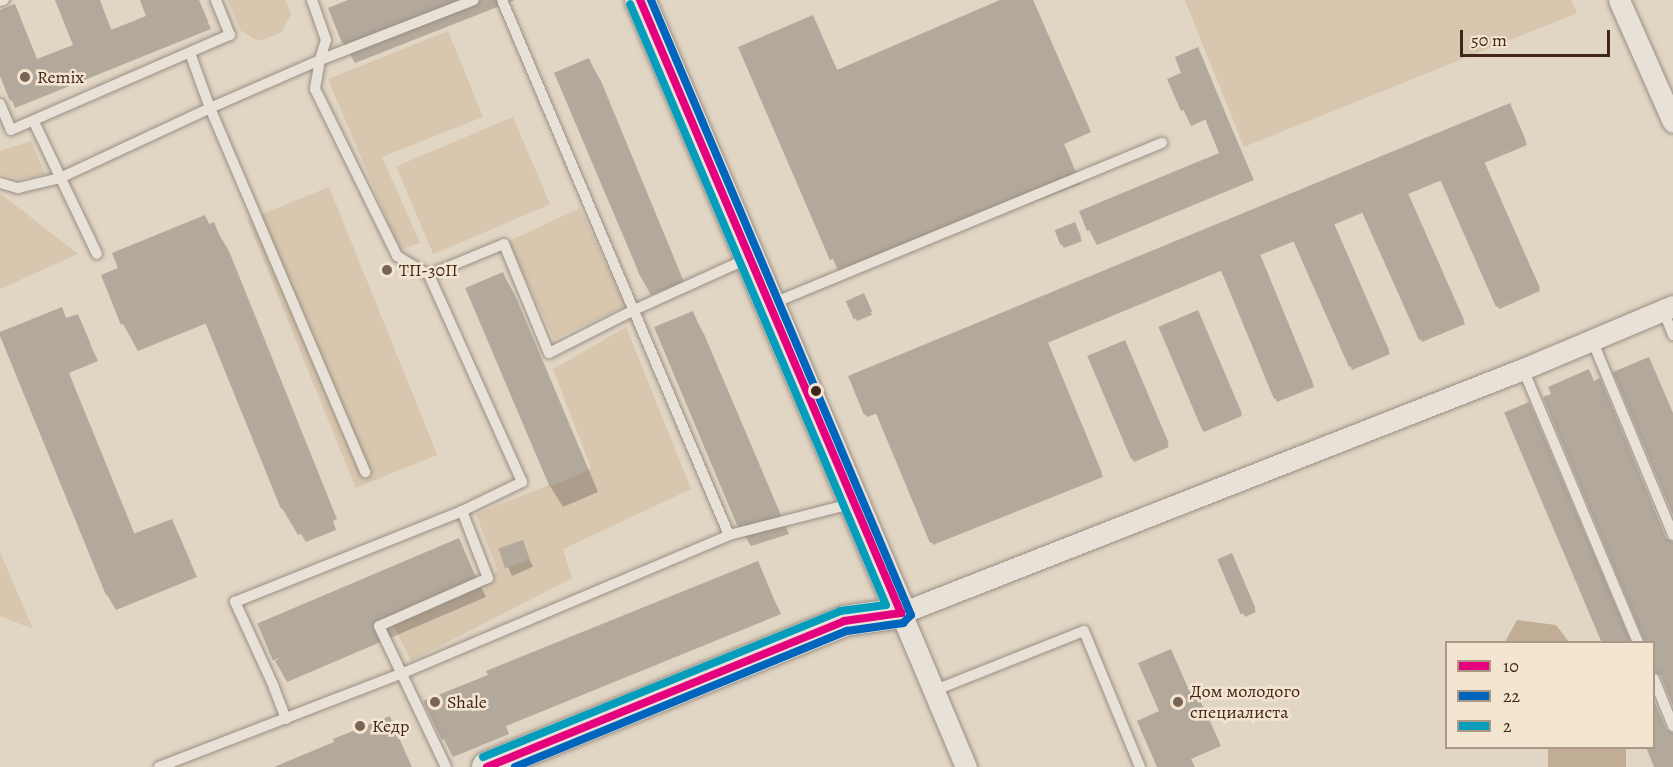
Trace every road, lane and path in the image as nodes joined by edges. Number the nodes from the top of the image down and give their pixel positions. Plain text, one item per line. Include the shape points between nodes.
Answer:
1 (216, 0) edge
2 (312, 0) edge
3 (474, 0) edge
4 (502, 0) edge
5 (640, 0) edge
6 (1619, 0) edge
7 (190, 52) junction
8 (320, 60) junction
9 (0, 104) edge
10 (210, 108) junction
11 (1673, 121) edge
12 (34, 122) junction
13 (1162, 143) dead end
14 (60, 178) junction
15 (0, 183) edge
16 (98, 254) dead end
17 (749, 258) junction
18 (429, 275) junction
19 (771, 304) junction
20 (1668, 308) edge
21 (632, 311) junction
22 (1673, 335) edge
23 (1592, 340) junction
24 (1523, 369) junction
25 (365, 472) dead end
26 (854, 503) junction
27 (462, 511) junction
28 (729, 535) junction
29 (1673, 535) edge
30 (901, 613) junction
31 (1638, 641) edge
32 (403, 673) junction
33 (1655, 684) edge
34 (933, 691) junction
35 (285, 719) junction
36 (1673, 726) edge
37 (159, 767) edge
38 (446, 767) edge
39 (487, 767) edge
40 (966, 767) edge
41 (1140, 767) edge

1 - 7 lane via 230,34
2 - 8 lane via 326,40
3 - 8 lane
4 - 21 lane
5 - 17 street
6 - 11 street
7 - 10 lane
7 - 12 lane
8 - 10 lane
8 - 18 lane via 315,89 397,256
9 - 12 lane via 11,130
10 - 14 lane
10 - 25 lane
12 - 14 lane
13 - 19 lane
14 - 15 lane via 18,188
14 - 16 lane
17 - 19 street
17 - 21 lane
18 - 21 lane via 504,244 549,353
18 - 27 lane via 522,482
19 - 26 street
20 - 22 lane
20 - 23 street
21 - 28 lane
23 - 24 street
23 - 29 lane
24 - 30 street
24 - 31 lane
26 - 28 lane
26 - 30 street
27 - 32 lane via 488,578 379,626
27 - 35 lane via 235,602
28 - 32 lane
30 - 34 street
30 - 39 street via 844,621
32 - 35 lane
32 - 38 lane
33 - 36 lane
34 - 40 street
34 - 41 lane via 1084,630
35 - 37 lane

